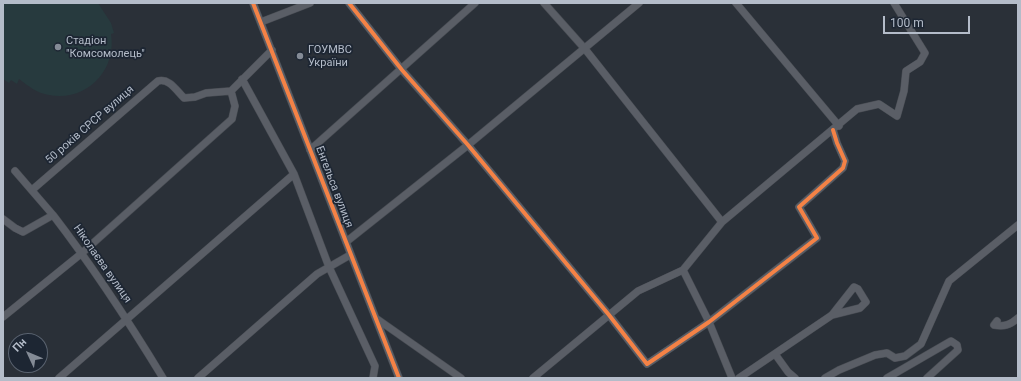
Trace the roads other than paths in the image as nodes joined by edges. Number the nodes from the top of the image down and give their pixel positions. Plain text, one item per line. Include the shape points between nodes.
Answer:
1 (253, 3) edge
2 (310, 3) edge
3 (350, 3) edge
4 (475, 3) edge
5 (544, 3) edge
6 (639, 3) edge
7 (736, 3) edge
8 (894, 3) edge
9 (261, 22) junction
10 (585, 49) junction
11 (272, 50) junction
12 (402, 70) junction
13 (242, 80) junction
14 (231, 91) junction
15 (836, 128) junction
16 (468, 145) junction
17 (310, 150) junction
18 (15, 171) dead end
19 (294, 174) junction
20 (32, 190) junction
21 (53, 215) junction
22 (3, 219) edge
23 (722, 222) junction
24 (1018, 225) edge
25 (346, 242) junction
26 (82, 253) junction
27 (350, 255) junction
28 (329, 267) junction
29 (683, 270) junction
30 (609, 315) junction
31 (832, 315) junction
32 (3, 317) edge
33 (1018, 318) edge
34 (376, 319) junction
35 (128, 320) junction
36 (997, 321) dead end
37 (709, 322) junction
38 (775, 354) junction
39 (59, 378) edge
40 (163, 378) edge
41 (198, 378) edge
42 (373, 378) edge
43 (399, 378) edge
44 (461, 378) edge
45 (533, 378) edge
46 (732, 378) edge
47 (739, 378) edge
48 (796, 378) edge
49 (825, 378) edge
50 (887, 378) edge
51 (926, 378) edge

1 - 9 street, Енгельса вулиця
2 - 9 street
3 - 12 street
4 - 12 street
5 - 10 street
6 - 10 street
7 - 15 street
8 - 15 street via 925,53 920,62 906,70 904,91 897,116 879,104 857,109
9 - 11 street, Енгельса вулиця
10 - 16 street
10 - 23 street
11 - 13 street
11 - 17 street, Енгельса вулиця
12 - 16 street
12 - 17 street
13 - 14 street
13 - 19 street
14 - 20 street, 50 років СРСР вулиця via 184,98 168,81 162,79
14 - 26 street via 235,106 232,119
15 - 23 street
15 - 37 street via 837,143 845,161 843,168 799,207 817,238
16 - 25 street
16 - 30 street
17 - 25 street, Енгельса вулиця
18 - 20 street, Ніколаєва вулиця
19 - 28 street
19 - 35 street
20 - 21 street, Ніколаєва вулиця
21 - 22 street via 23,232
21 - 26 street, Ніколаєва вулиця
23 - 29 street
24 - 49 street via 949,281 921,344 905,356 895,358 887,353 875,354
25 - 27 street, Енгельса вулиця
26 - 32 street
26 - 35 street, Ніколаєва вулиця
27 - 28 street
27 - 34 street, Енгельса вулиця
28 - 41 street via 317,274
28 - 42 street via 375,366
29 - 30 street via 638,291
29 - 37 street
30 - 37 street via 646,364
30 - 45 street
31 - 31 street via 860,308 866,302 858,289 854,287 850,290
31 - 38 street
33 - 36 street via 1002,327 994,325
34 - 43 street, Енгельса вулиця
34 - 44 street
35 - 39 street
35 - 40 street, Ніколаєва вулиця
37 - 46 street
38 - 47 street
38 - 48 street via 788,372
50 - 51 street via 951,341 957,345 958,350

